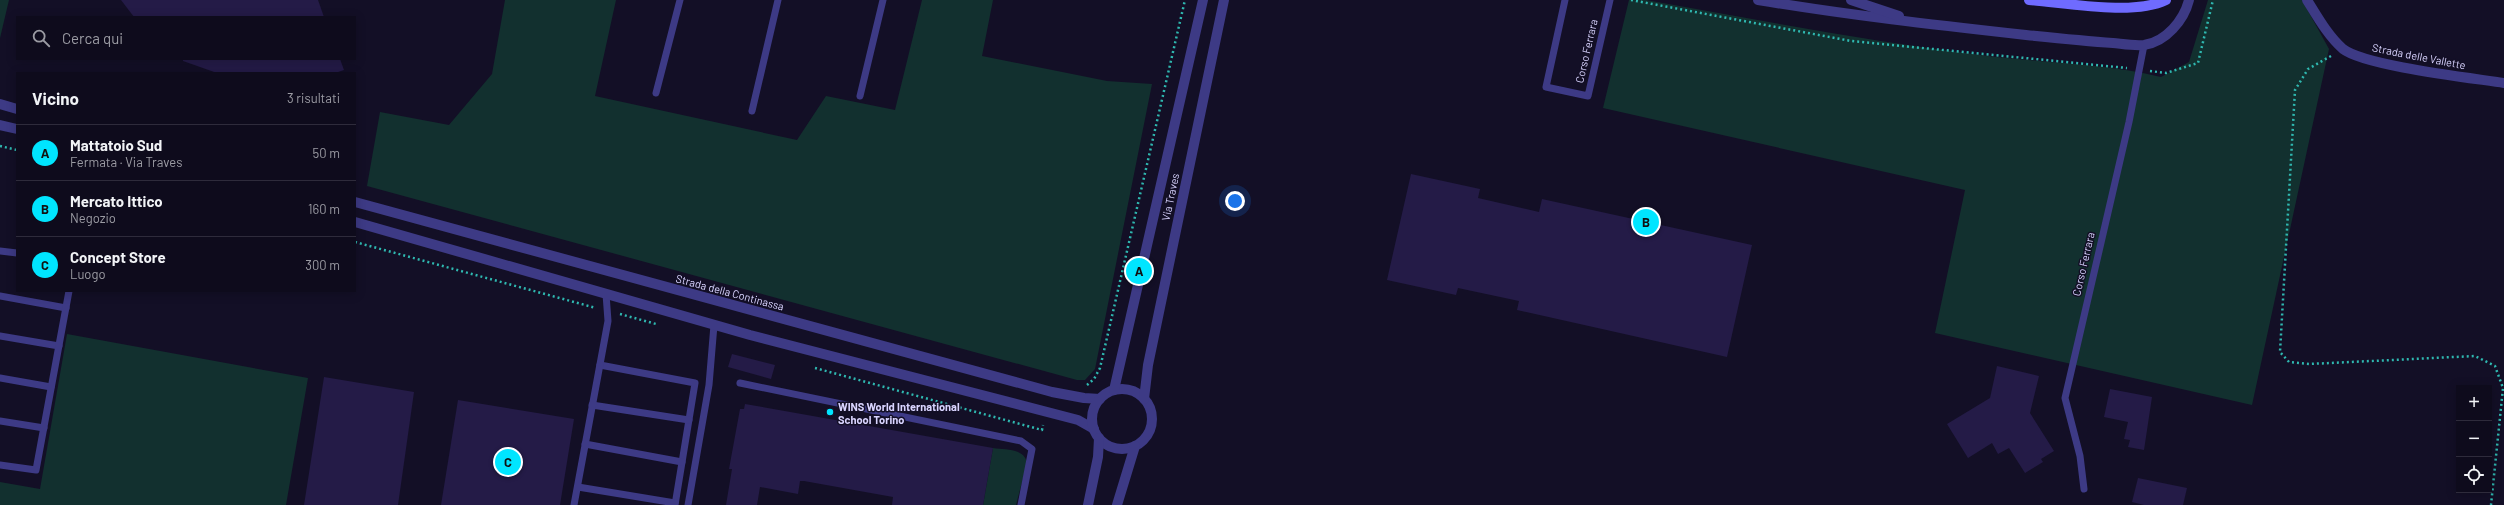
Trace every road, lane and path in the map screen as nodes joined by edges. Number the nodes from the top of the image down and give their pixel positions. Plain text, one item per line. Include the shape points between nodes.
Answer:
1 (680, 0) edge
2 (778, 0) edge
3 (883, 0) edge
4 (1185, 0) edge
5 (1203, 0) edge
6 (1224, 0) edge
7 (1565, 0) edge
8 (1610, 0) edge
9 (1631, 0) edge
10 (1758, 0) edge
11 (1851, 0) edge
12 (2029, 0) edge
13 (2166, 0) edge
14 (2188, 0) edge
15 (2213, 0) edge
16 (2307, 0) edge
17 (1919, 23) junction
18 (2144, 44) junction
19 (2344, 50) junction
20 (2140, 69) junction
21 (2504, 83) edge
22 (656, 93) dead end
23 (860, 96) dead end
24 (0, 104) edge
25 (16, 109) edge
26 (752, 111) dead end
27 (0, 125) edge
28 (16, 129) edge
29 (0, 146) edge
30 (16, 150) edge
31 (356, 202) edge
32 (356, 222) edge
33 (0, 250) edge
34 (16, 253) edge
35 (69, 292) edge
36 (606, 294) junction
37 (0, 296) edge
38 (66, 308) junction
39 (714, 325) junction
40 (0, 336) edge
41 (59, 346) junction
42 (600, 365) junction
43 (0, 378) edge
44 (740, 383) dead end
45 (1081, 385) dead end
46 (51, 387) junction
47 (1114, 390) junction
48 (1100, 399) junction
49 (1144, 400) junction
50 (592, 405) junction
51 (689, 420) junction
52 (0, 421) edge
53 (44, 428) junction
54 (1096, 434) junction
55 (585, 444) junction
56 (1135, 446) junction
57 (682, 462) junction
58 (0, 465) edge
59 (578, 487) junction
60 (2084, 489) dead end
61 (675, 504) edge
62 (574, 505) edge
63 (688, 505) edge
64 (1021, 505) edge
65 (1088, 505) edge
66 (1117, 505) edge
67 (2491, 505) edge

1 - 22 lane
2 - 26 lane
3 - 23 lane
4 - 45 path via 1100,368 1094,379 1086,386
5 - 47 street, Via Traves
6 - 49 street, Via Traves via 1148,366
7 - 8 lane, Corso Ferrara via 1546,87 1588,96
9 - 20 path via 1851,41
10 - 17 street
11 - 17 street
12 - 13 main road via 2125,8 2144,7
14 - 18 street via 2187,8 2175,26 2166,34
15 - 20 path via 2198,63 2166,73
16 - 19 street, Strada delle Vallette via 2325,28
17 - 18 street via 2086,42
18 - 20 lane, Corso Ferrara
19 - 21 street, Strada delle Vallette via 2376,62
19 - 67 path via 2308,69 2295,90 2280,352 2289,362 2309,364 2475,356 2496,366 2503,388
20 - 60 lane, Corso Ferrara via 2065,398 2080,456
24 - 25 street
27 - 28 street
29 - 30 path
31 - 48 street, Strada della Continassa via 1052,392
32 - 36 street
33 - 34 lane
35 - 38 lane
36 - 39 street
36 - 42 lane via 608,321
37 - 38 lane
38 - 41 lane
39 - 54 street via 1078,420
39 - 63 lane via 709,385
40 - 41 lane
41 - 46 lane
42 - 50 lane
42 - 51 lane via 696,383
43 - 46 lane
44 - 64 lane via 1021,441 1032,449
46 - 53 lane
47 - 48 street
47 - 49 street via 1130,391
48 - 54 street via 1092,413
49 - 56 street via 1151,416 1151,425 1142,441
50 - 51 lane
50 - 55 lane
51 - 57 lane
52 - 53 lane
53 - 58 lane via 36,470
54 - 56 street via 1106,444 1115,448
54 - 65 street via 1098,457
55 - 57 lane
55 - 59 lane
56 - 66 street
57 - 61 lane
59 - 61 lane
59 - 62 lane

